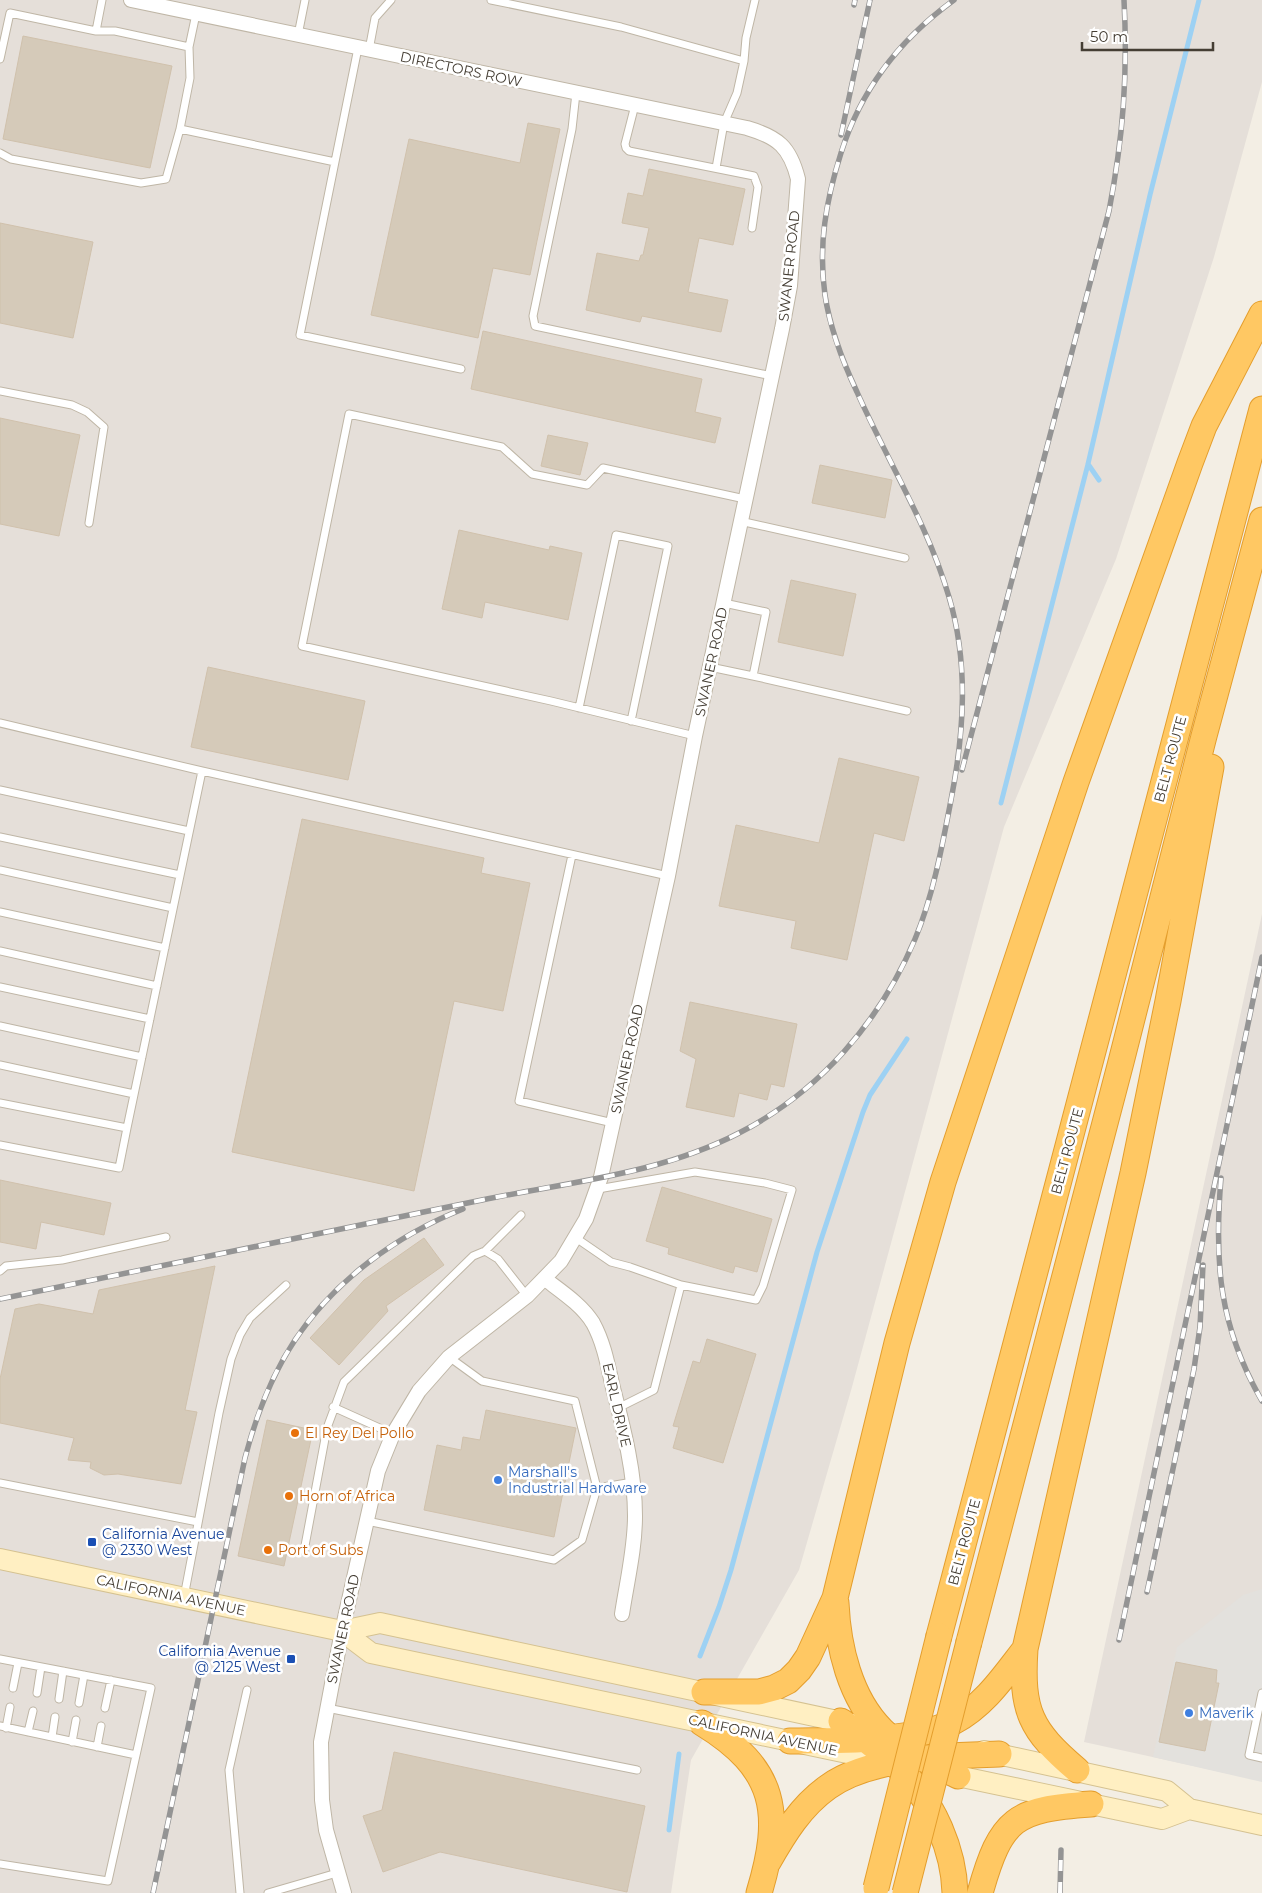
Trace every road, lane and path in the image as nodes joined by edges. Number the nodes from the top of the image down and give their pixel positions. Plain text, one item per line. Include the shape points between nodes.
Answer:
1 (102, 0) edge
2 (131, 0) edge
3 (305, 0) edge
4 (391, 0) edge
5 (491, 0) edge
6 (755, 0) edge
7 (196, 14) junction
8 (96, 31) junction
9 (298, 35) junction
10 (189, 47) junction
11 (1, 48) edge
12 (363, 49) junction
13 (0, 59) edge
14 (744, 61) junction
15 (576, 94) junction
16 (635, 105) junction
17 (724, 123) junction
18 (180, 129) junction
19 (786, 149) joint
20 (0, 153) edge
21 (335, 162) junction
22 (716, 168) junction
23 (752, 228) dead end
24 (1262, 314) edge
25 (461, 369) dead end
26 (772, 376) junction
27 (0, 391) edge
28 (1262, 409) edge
29 (745, 499) junction
30 (1262, 520) edge
31 (740, 521) junction
32 (89, 523) dead end
33 (905, 558) dead end
34 (724, 602) junction
35 (1224, 664) junction
36 (710, 667) junction
37 (753, 676) junction
38 (579, 708) junction
39 (907, 710) dead end
40 (631, 721) junction
41 (0, 723) edge
42 (695, 736) junction
43 (202, 771) junction
44 (0, 790) edge
45 (189, 831) junction
46 (0, 836) edge
47 (572, 855) junction
48 (0, 870) edge
49 (180, 875) junction
50 (668, 876) junction
51 (173, 908) junction
52 (0, 912) edge
53 (164, 948) junction
54 (0, 951) edge
55 (157, 986) junction
56 (0, 987) edge
57 (150, 1019) junction
58 (0, 1026) edge
59 (142, 1057) junction
60 (0, 1065) edge
61 (134, 1094) junction
62 (0, 1103) edge
63 (613, 1123) junction
64 (127, 1128) junction
65 (0, 1145) edge
66 (598, 1188) junction
67 (521, 1215) dead end
68 (166, 1237) dead end
69 (576, 1238) junction
70 (485, 1251) junction
71 (0, 1271) edge
72 (545, 1279) junction
73 (286, 1285) dead end
74 (681, 1285) junction
75 (528, 1296) junction
76 (449, 1357) junction
77 (334, 1408) junction
78 (618, 1408) junction
79 (393, 1434) junction
80 (633, 1482) junction
81 (0, 1483) edge
82 (597, 1488) junction
83 (367, 1521) junction
84 (198, 1522) junction
85 (304, 1551) dead end
86 (0, 1559) edge
87 (184, 1598) junction
88 (836, 1598) junction
89 (622, 1614) dead end
90 (342, 1630) junction
91 (1024, 1649) junction
92 (0, 1659) edge
93 (18, 1662) junction
94 (41, 1667) junction
95 (63, 1671) junction
96 (84, 1675) junction
97 (111, 1680) junction
98 (13, 1688) dead end
99 (248, 1690) dead end
100 (704, 1692) junction
101 (36, 1693) dead end
102 (1262, 1693) edge
103 (59, 1699) dead end
104 (79, 1703) dead end
105 (10, 1707) dead end
106 (105, 1708) dead end
107 (327, 1708) junction
108 (32, 1711) dead end
109 (56, 1717) dead end
110 (76, 1720) dead end
111 (841, 1721) joint
112 (702, 1723) junction
113 (101, 1726) dead end
114 (3, 1727) edge
115 (28, 1732) junction
116 (886, 1735) junction
117 (52, 1737) junction
118 (790, 1741) junction
119 (72, 1742) junction
120 (97, 1747) junction
121 (999, 1754) junction
122 (136, 1755) junction
123 (923, 1758) junction
124 (1262, 1758) edge
125 (894, 1763) junction
126 (637, 1770) dead end
127 (1077, 1770) junction
128 (958, 1776) junction
129 (1091, 1804) junction
130 (1189, 1809) junction
131 (1262, 1825) edge
132 (768, 1862) junction
133 (0, 1864) edge
134 (338, 1872) junction
135 (876, 1891) edge
136 (240, 1893) edge
137 (268, 1893) edge
138 (344, 1893) edge
139 (759, 1893) edge
140 (905, 1893) edge
141 (955, 1893) edge
142 (980, 1893) edge

1 - 8 lane
2 - 7 street, DIRECTORS ROW
3 - 9 lane
4 - 12 lane via 375,18
5 - 14 lane via 621,27
6 - 14 lane
7 - 9 street, DIRECTORS ROW
7 - 10 lane
8 - 10 lane via 115,31
8 - 11 lane via 10,13
9 - 12 street, DIRECTORS ROW
10 - 18 lane via 190,78
11 - 13 lane
12 - 15 street, DIRECTORS ROW
12 - 21 lane
14 - 17 lane
15 - 16 street, DIRECTORS ROW
15 - 26 lane via 572,129 533,316 535,326
16 - 17 street, DIRECTORS ROW
16 - 22 lane via 625,144 629,151
17 - 19 street, DIRECTORS ROW via 762,132
17 - 22 lane
18 - 20 lane via 166,179 158,182 141,183 11,159
18 - 21 lane
19 - 26 street, SWANER ROAD via 794,163 798,195 790,286
21 - 25 lane via 300,336
22 - 23 lane via 756,178 758,187
24 - 88 highway via 1204,426 1076,782 946,1172 897,1343
26 - 29 street, SWANER ROAD
27 - 32 lane via 72,405 87,412 104,427
28 - 135 highway, BELT ROUTE, bridge via 939,1636
29 - 31 street, SWANER ROAD
29 - 38 lane via 603,468 587,485 532,474 502,447 349,414 302,646
30 - 35 highway, BELT ROUTE
31 - 33 lane
31 - 34 street, SWANER ROAD
34 - 36 street, SWANER ROAD
34 - 37 lane via 766,612
35 - 91 highway via 1209,787 1168,1001 1133,1173
35 - 140 highway, BELT ROUTE, bridge
36 - 37 lane
36 - 42 street, SWANER ROAD
37 - 39 lane
38 - 40 lane
38 - 40 lane via 616,535 668,546
40 - 42 lane
41 - 43 lane
42 - 50 street, SWANER ROAD
43 - 45 lane
43 - 47 lane
44 - 45 lane
45 - 49 lane
46 - 49 lane
47 - 50 lane
47 - 63 lane via 519,1101
48 - 51 lane
49 - 51 lane
50 - 63 street, SWANER ROAD
51 - 53 lane
52 - 53 lane
53 - 55 lane
54 - 55 lane
55 - 57 lane
56 - 57 lane
57 - 59 lane
58 - 59 lane
59 - 61 lane
60 - 61 lane
61 - 64 lane
62 - 64 lane
63 - 66 street, SWANER ROAD
64 - 65 lane via 119,1168
66 - 69 street, SWANER ROAD
66 - 74 lane via 695,1172 792,1190 756,1300
67 - 70 lane
68 - 71 lane via 62,1260 6,1266
69 - 72 street, SWANER ROAD
69 - 74 lane via 611,1262
70 - 75 lane via 498,1259
70 - 77 lane via 473,1256 344,1382
72 - 75 street, SWANER ROAD
72 - 78 street, EARL DRIVE via 592,1322 601,1339
73 - 84 lane via 250,1318 240,1335 219,1413
74 - 78 lane via 654,1390
75 - 76 street, SWANER ROAD
76 - 79 street, SWANER ROAD via 420,1391
76 - 82 lane via 482,1381 575,1401
77 - 79 lane
77 - 85 lane via 327,1428
78 - 80 street, EARL DRIVE
79 - 83 street, SWANER ROAD via 378,1471
80 - 82 lane
80 - 89 street, EARL DRIVE via 633,1547
81 - 84 lane
82 - 83 lane via 582,1540 554,1560
83 - 90 street, SWANER ROAD
84 - 87 lane
86 - 87 main road, CALIFORNIA AVENUE
87 - 90 main road, CALIFORNIA AVENUE
88 - 100 highway via 808,1657 788,1681 759,1692
88 - 116 highway via 838,1640 845,1664 864,1704
90 - 100 main road, CALIFORNIA AVENUE via 380,1624
90 - 107 street, SWANER ROAD
90 - 112 main road, CALIFORNIA AVENUE via 371,1653
91 - 116 highway via 999,1683 954,1721 940,1727
91 - 127 highway via 1023,1690 1033,1722 1054,1750
92 - 93 lane
93 - 94 lane
93 - 98 lane
94 - 95 lane
94 - 101 lane
95 - 96 lane
95 - 103 lane
96 - 97 lane
96 - 104 lane
97 - 106 lane
97 - 122 lane via 151,1688
99 - 136 lane via 229,1770
100 - 111 main road, CALIFORNIA AVENUE
102 - 124 lane via 1248,1755
105 - 114 lane
107 - 126 lane
107 - 134 street, SWANER ROAD via 321,1742 322,1800 326,1830
108 - 115 lane
109 - 117 lane
110 - 119 lane
111 - 116 highway
112 - 118 main road, CALIFORNIA AVENUE
112 - 132 highway via 739,1749 762,1778 772,1820
113 - 120 lane
114 - 115 lane
115 - 117 lane
116 - 118 highway
116 - 121 main road
116 - 123 highway
116 - 125 highway
117 - 119 lane
118 - 125 main road, CALIFORNIA AVENUE
119 - 120 lane
120 - 122 lane
121 - 123 highway
121 - 127 main road
122 - 133 lane via 108,1881
123 - 125 highway
123 - 128 highway
125 - 128 main road, CALIFORNIA AVENUE
125 - 132 highway via 873,1767 828,1787 798,1815
125 - 141 highway via 918,1790 938,1825 951,1862
127 - 130 main road via 1168,1790
128 - 129 main road, CALIFORNIA AVENUE
129 - 130 main road, CALIFORNIA AVENUE via 1162,1819
129 - 142 highway via 1043,1808 1010,1826 994,1850
130 - 131 main road
132 - 139 highway
134 - 137 lane
134 - 138 street, SWANER ROAD

